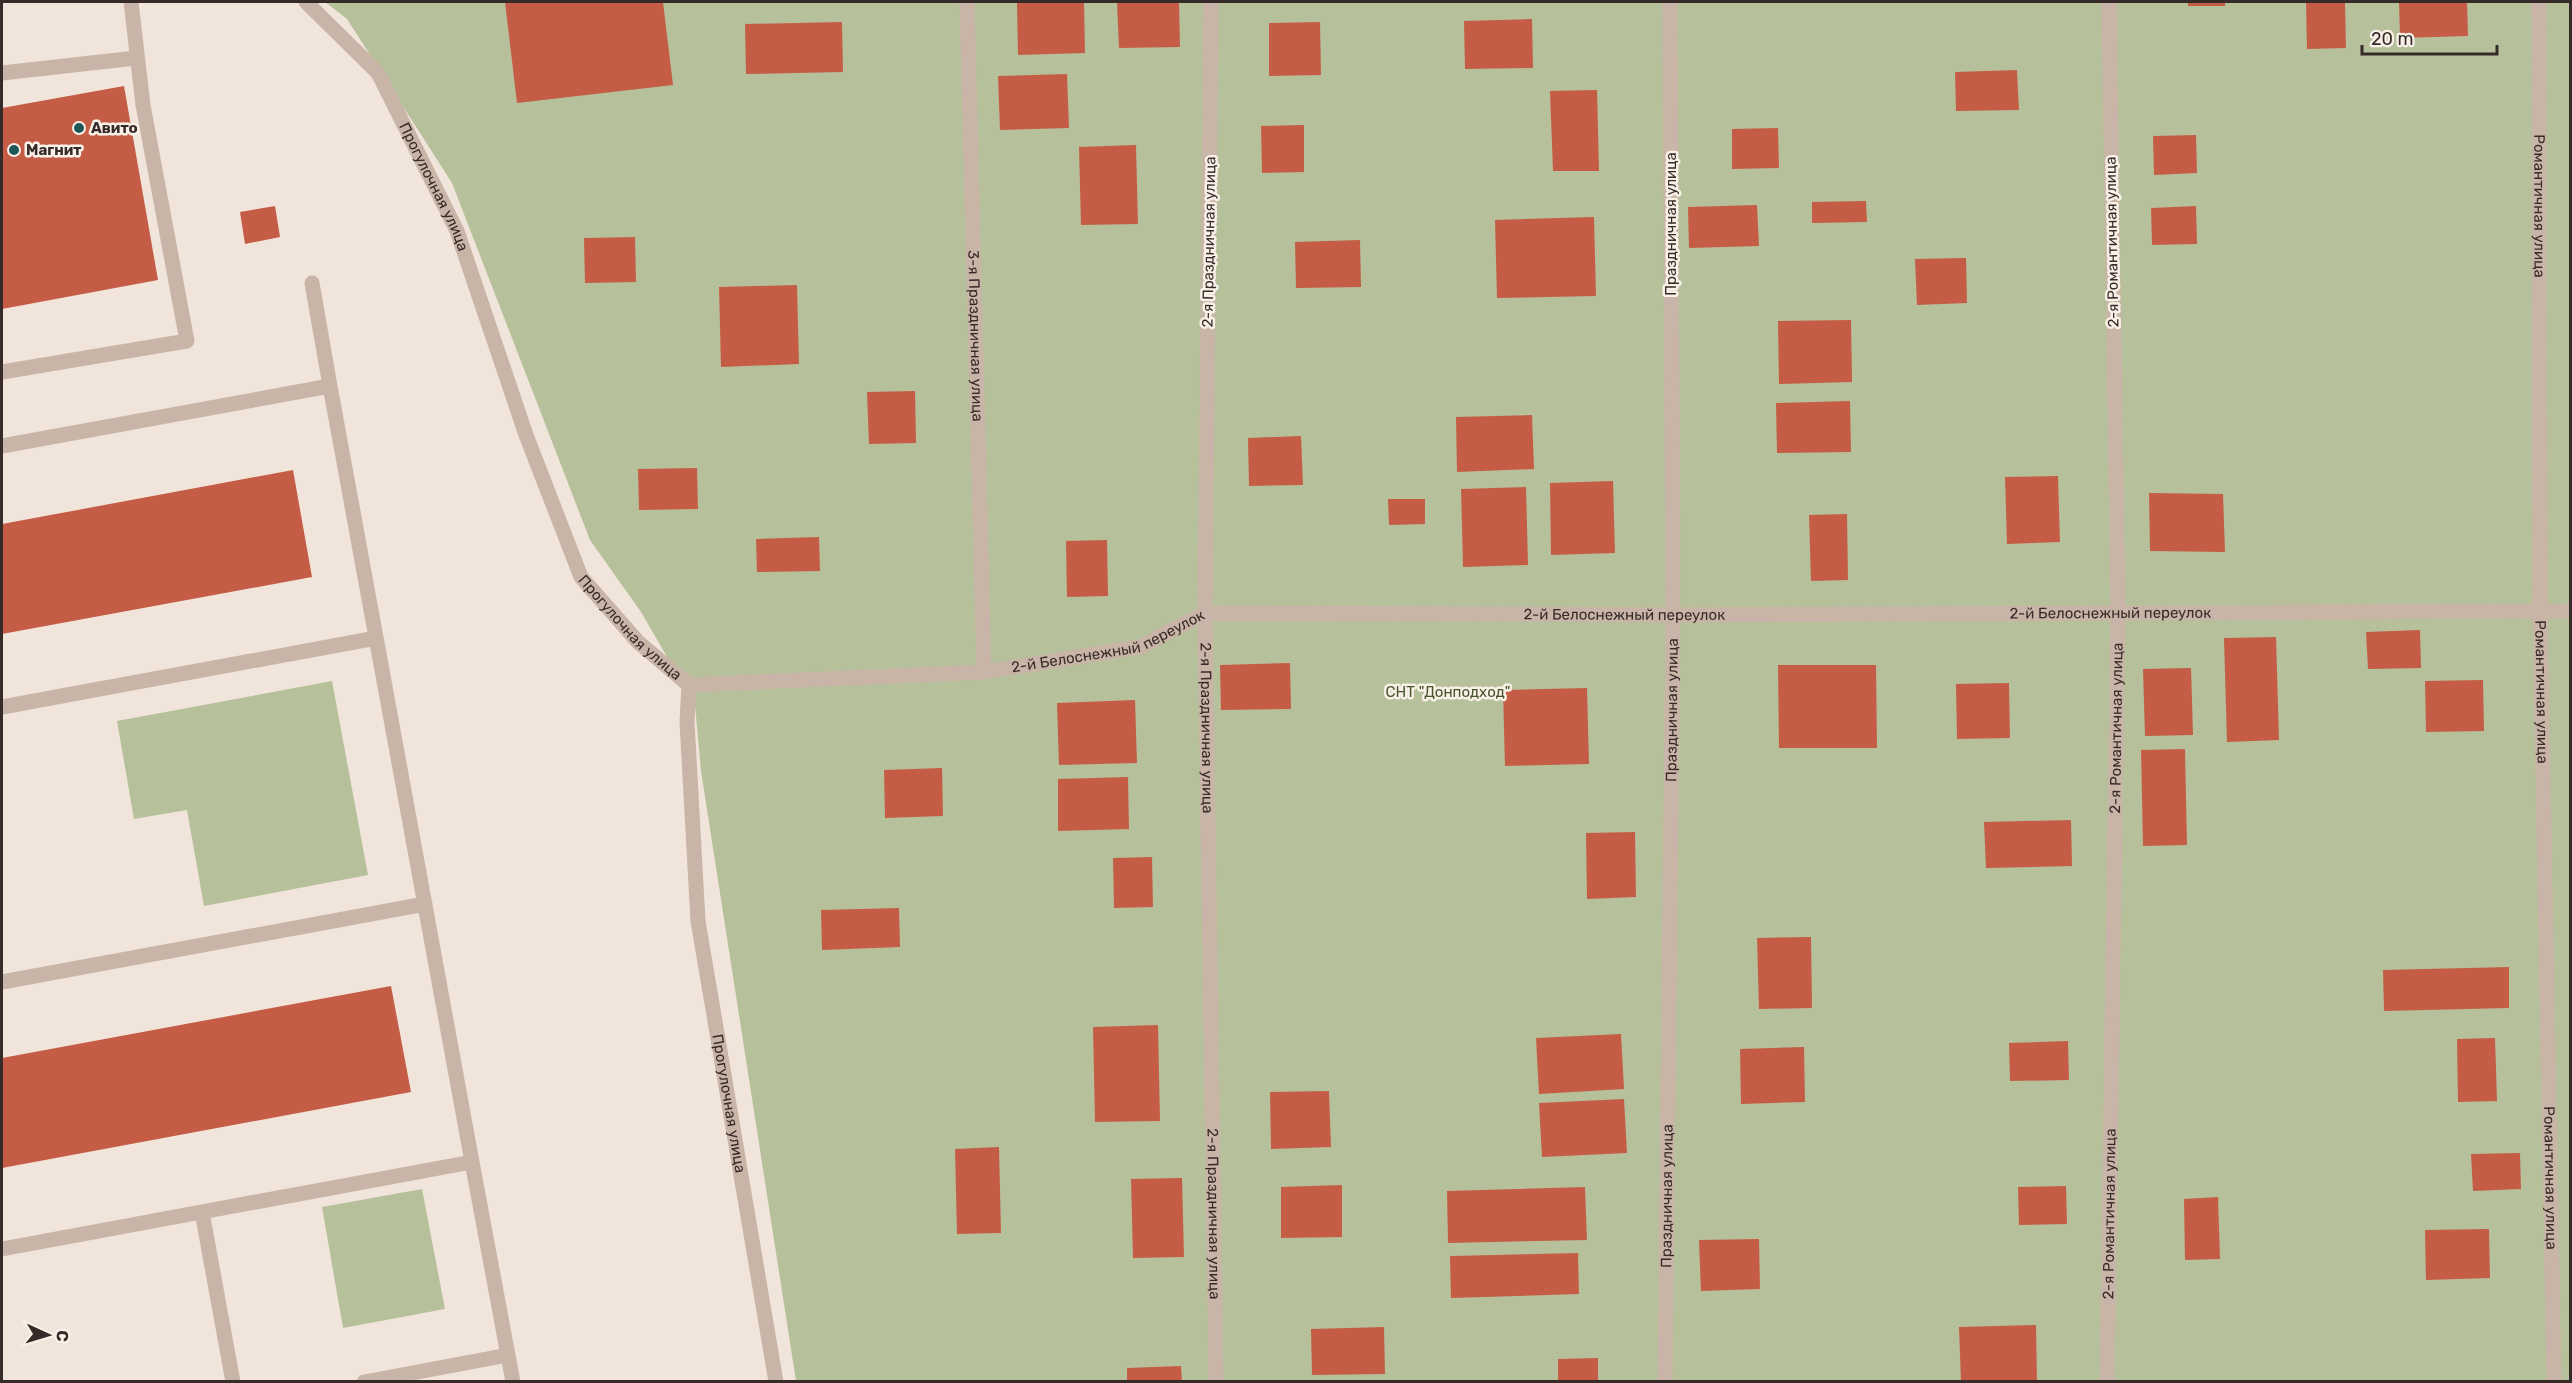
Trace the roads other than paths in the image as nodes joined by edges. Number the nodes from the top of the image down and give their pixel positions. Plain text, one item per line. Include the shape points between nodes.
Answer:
1 (131, 2) edge
2 (306, 2) edge
3 (967, 2) edge
4 (1211, 2) edge
5 (1670, 2) edge
6 (2109, 2) edge
7 (2538, 2) edge
8 (136, 58) junction
9 (2, 73) edge
10 (312, 283) dead end
11 (2, 372) edge
12 (330, 386) junction
13 (2, 446) edge
14 (2118, 611) junction
15 (2571, 611) edge
16 (2540, 612) junction
17 (1205, 613) junction
18 (1673, 615) junction
19 (376, 638) junction
20 (984, 672) junction
21 (689, 685) junction
22 (2, 707) edge
23 (425, 904) junction
24 (2, 982) edge
25 (472, 1162) junction
26 (202, 1212) junction
27 (2, 1249) edge
28 (508, 1355) junction
29 (233, 1382) edge
30 (364, 1382) edge
31 (513, 1382) edge
32 (776, 1382) edge
33 (1216, 1382) edge
34 (1665, 1382) edge
35 (2107, 1382) edge
36 (2554, 1382) edge

1 - 8 street
2 - 21 street, Прогулочная улица via 378,74 457,231 526,435 581,577 638,642
3 - 20 street, 3-я Праздничная улица
4 - 17 street, 2-я Праздничная улица
5 - 18 street, Праздничная улица
6 - 14 street, 2-я Романтичная улица
7 - 16 street, Романтичная улица
8 - 9 street
8 - 11 street via 187,341
10 - 12 street
12 - 13 street
12 - 19 street
14 - 16 street, 2-й Белоснежный переулок
14 - 18 street, 2-й Белоснежный переулок
14 - 35 street, 2-я Романтичная улица
15 - 16 street, 2-й Белоснежный переулок
16 - 36 street, Романтичная улица
17 - 18 street, 2-й Белоснежный переулок
17 - 20 street, 2-й Белоснежный переулок via 1140,647
17 - 33 street, 2-я Праздничная улица
18 - 34 street, Праздничная улица
19 - 22 street
19 - 23 street
20 - 21 street, 2-й Белоснежный переулок
21 - 32 street, Прогулочная улица via 687,722 698,921
23 - 24 street
23 - 25 street
25 - 26 street
25 - 28 street
26 - 27 street
26 - 29 street
28 - 30 street
28 - 31 street

